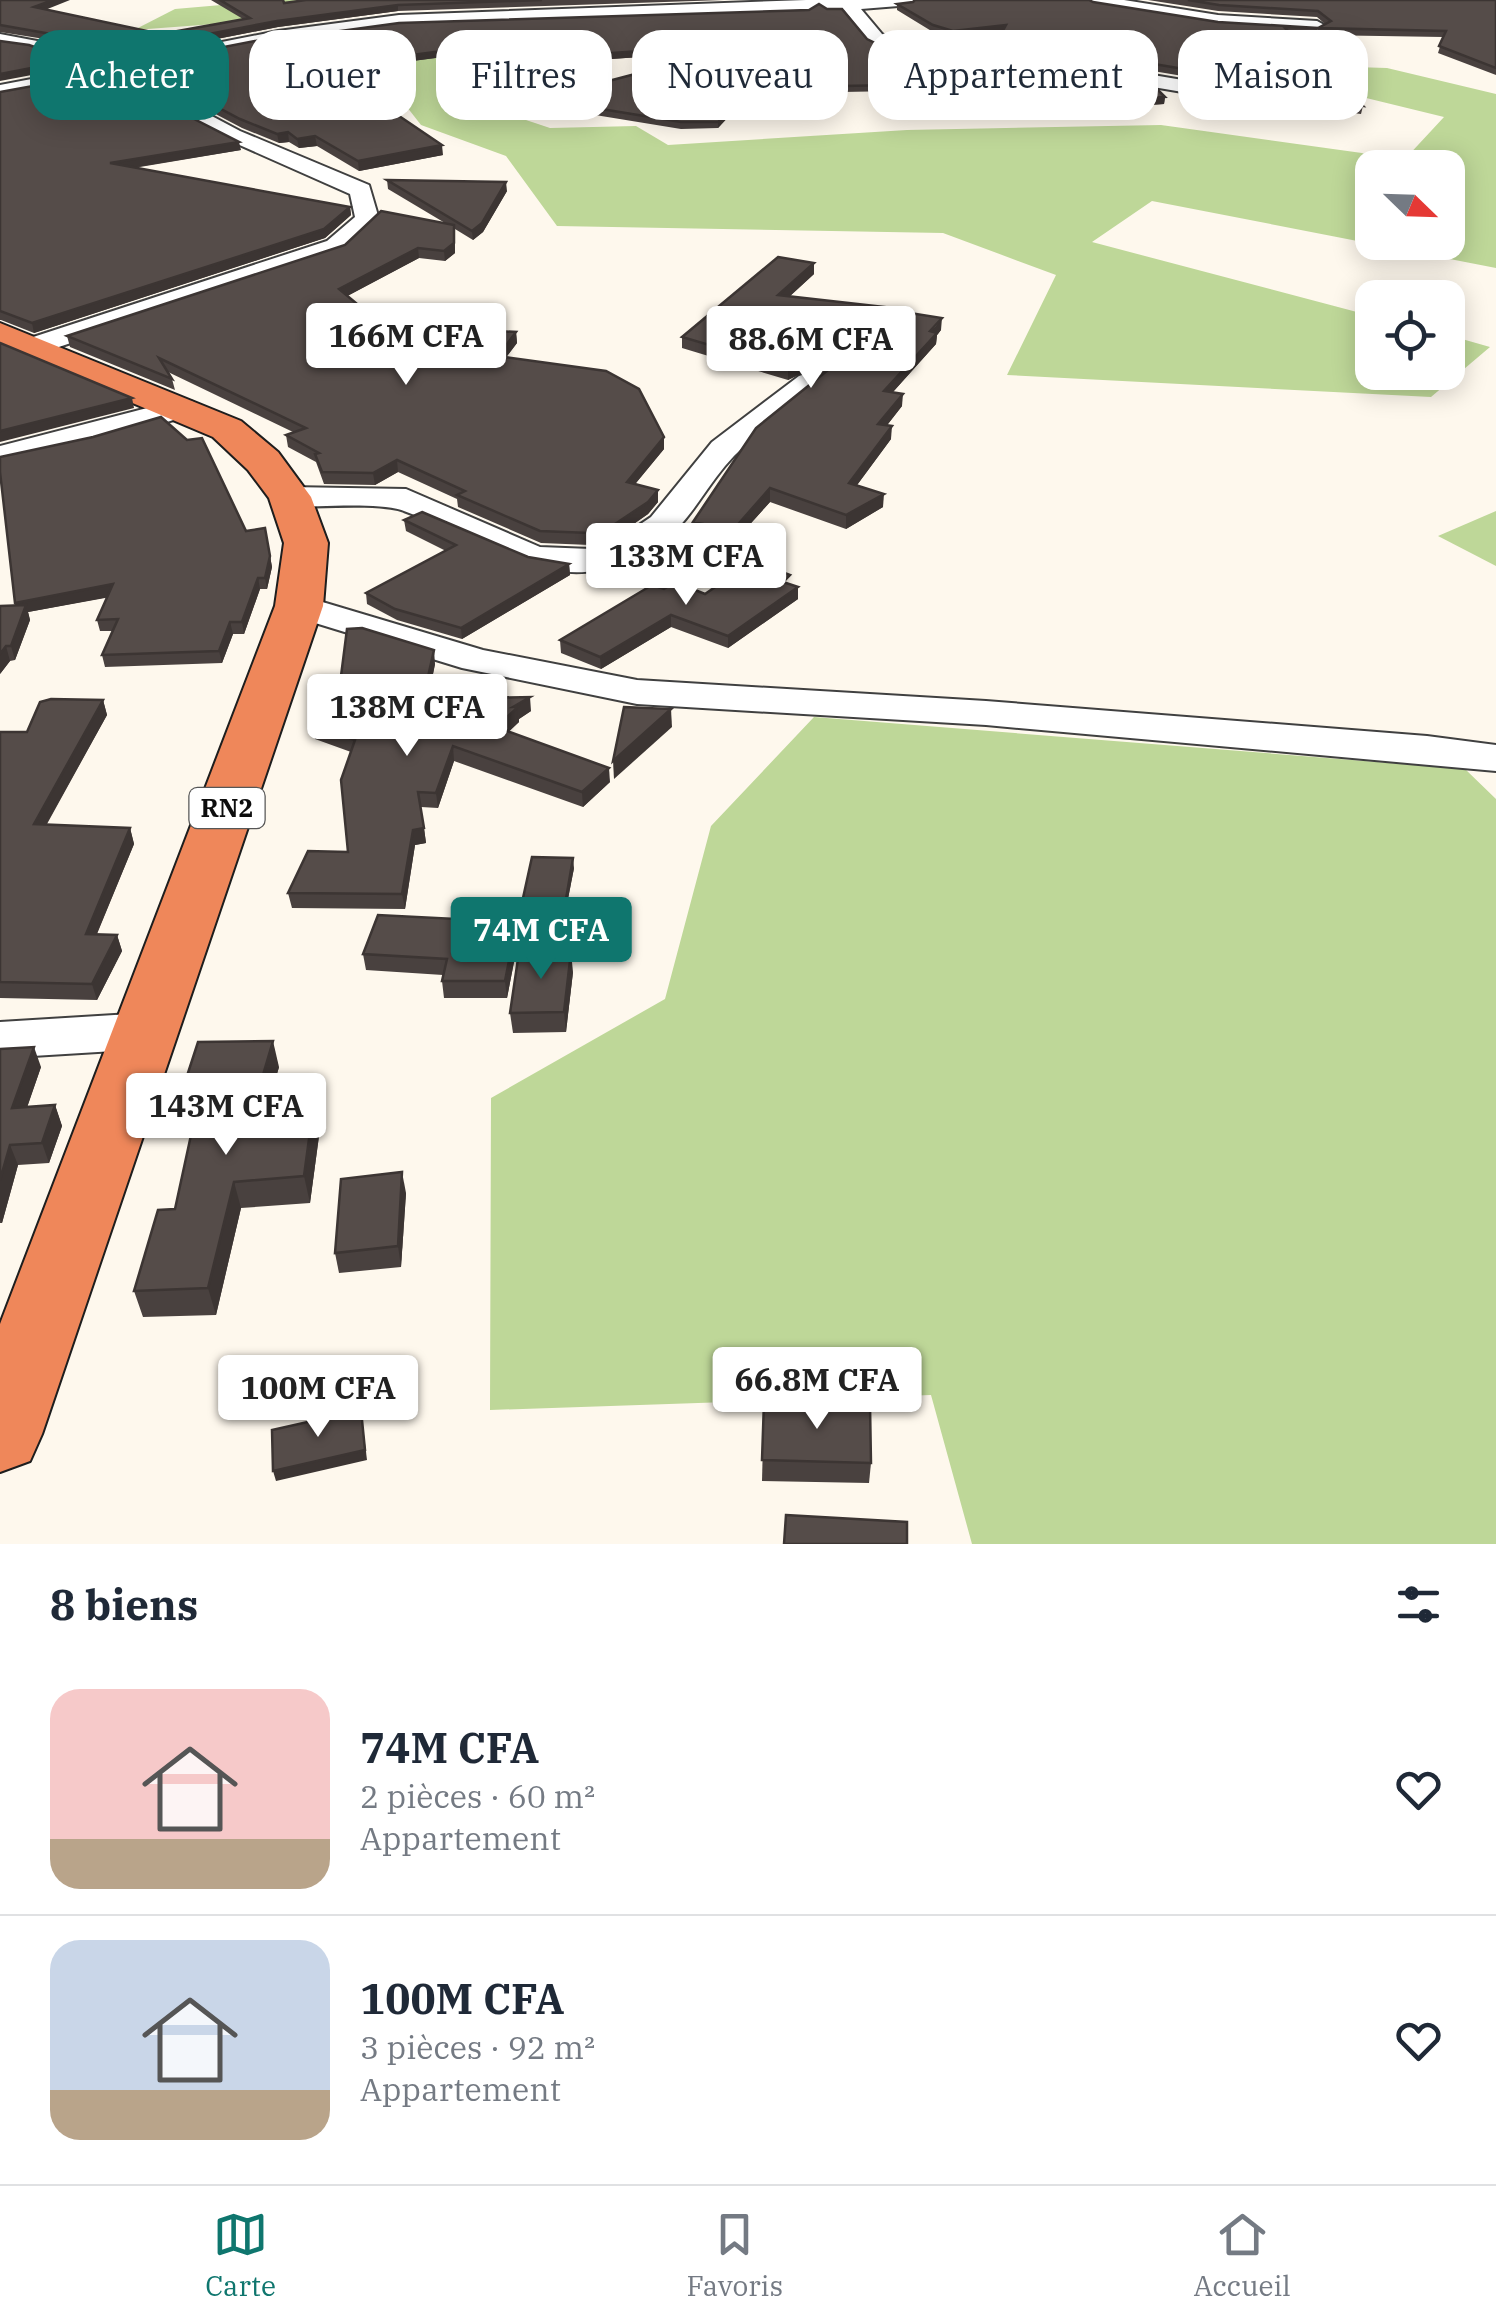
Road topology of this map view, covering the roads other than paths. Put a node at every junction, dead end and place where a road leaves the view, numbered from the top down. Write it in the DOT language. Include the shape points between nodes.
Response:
graph roads {
  1 [pos="911,0"];
  2 [pos="1093,0"];
  3 [pos="812,4"];
  4 [pos="849,5"];
  5 [pos="1316,26"];
  6 [pos="0,40"];
  7 [pos="30,43"];
  8 [pos="229,46"];
  9 [pos="30,85"];
  10 [pos="1178,86"];
  11 [pos="0,91"];
  12 [pos="205,120"];
  13 [pos="17,347"];
  14 [pos="809,382"];
  15 [pos="182,408"];
  16 [pos="0,456"];
  17 [pos="290,497"];
  18 [pos="299,606"];
  19 [pos="1496,758"];
  20 [pos="147,1030"];
  21 [pos="0,1040"];
  22 [pos="0,1434"];
  1 -- 4 [label="street"];
  2 -- 5 [label="street" via="1218,20"];
  3 -- 4 [label="street"];
  3 -- 8 [label="street" via="399,20"];
  4 -- 10 [label="street" via="876,38 922,62"];
  6 -- 7 [label="street"];
  9 -- 11 [label="street"];
  12 -- 13 [label="street" via="361,190 367,219 336,246"];
  13 -- 15 [label="highway, RN2"];
  14 -- 17 [label="street" via="714,459 676,512 618,553 596,560 530,556 406,499"];
  15 -- 16 [label="street"];
  15 -- 17 [label="highway, RN2" via="227,429"];
  17 -- 18 [label="highway, RN2" via="306,542"];
  18 -- 19 [label="street" via="476,660 637,692 986,713"];
  18 -- 20 [label="highway, RN2"];
  20 -- 21 [label="street"];
  20 -- 22 [label="highway, RN2"];
}
